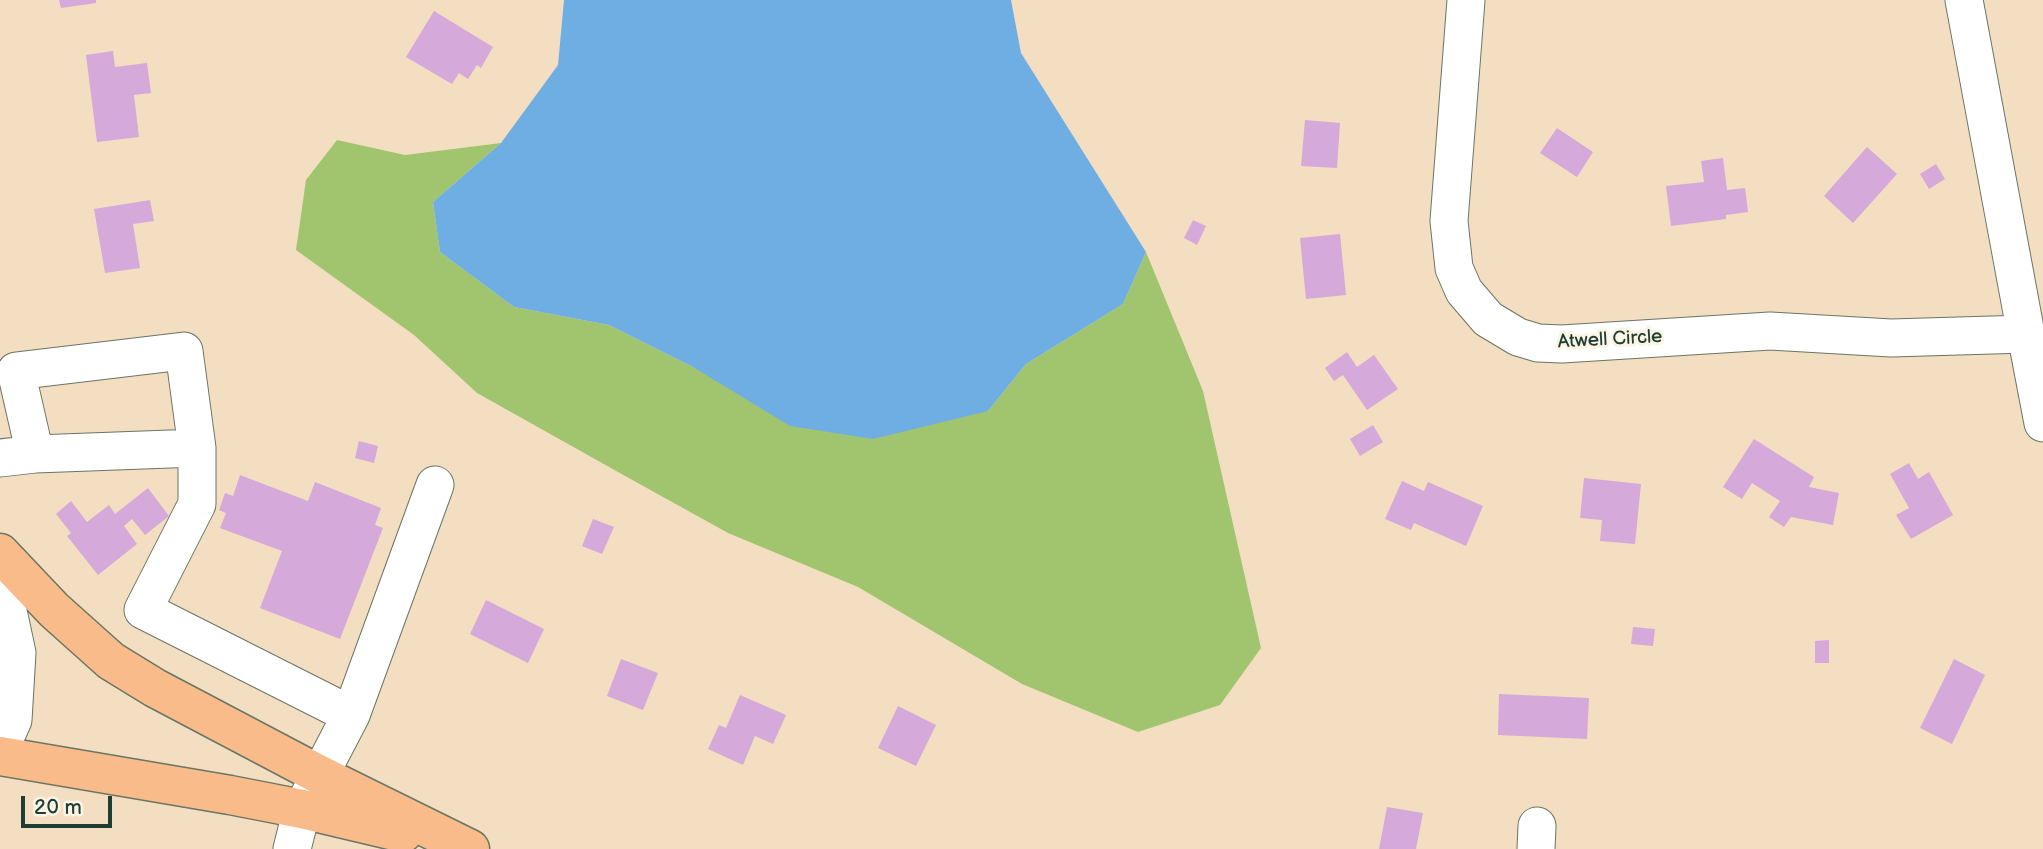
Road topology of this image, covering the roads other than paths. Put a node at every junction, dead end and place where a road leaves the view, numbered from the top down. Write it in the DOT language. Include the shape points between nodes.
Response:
graph roads {
  1 [pos="1466,0"];
  2 [pos="1965,0"];
  3 [pos="2026,334"];
  4 [pos="2043,422"];
  5 [pos="197,448"];
  6 [pos="17,456"];
  7 [pos="435,485"];
  8 [pos="0,553"];
  9 [pos="351,715"];
  10 [pos="0,749"];
  11 [pos="0,756"];
  12 [pos="320,775"];
  13 [pos="302,809"];
  14 [pos="292,849"];
  15 [pos="470,849"];
  1 -- 3 [label="street, Atwell Circle" via="1450,233 1454,268 1464,291 1503,329 1538,343 1562,344 1770,331 1891,338"];
  2 -- 3 [label="street"];
  3 -- 4 [label="street"];
  5 -- 6 [label="street"];
  5 -- 6 [label="street" via="184,351 16,371"];
  5 -- 9 [label="street" via="197,504 143,610"];
  7 -- 9 [label="street"];
  8 -- 10 [label="street" via="17,653 13,720"];
  8 -- 12 [label="main road" via="111,661"];
  9 -- 12 [label="street"];
  11 -- 13 [label="main road"];
  12 -- 13 [label="street"];
  12 -- 15 [label="main road"];
  13 -- 14 [label="street"];
  13 -- 15 [label="main road"];
}
